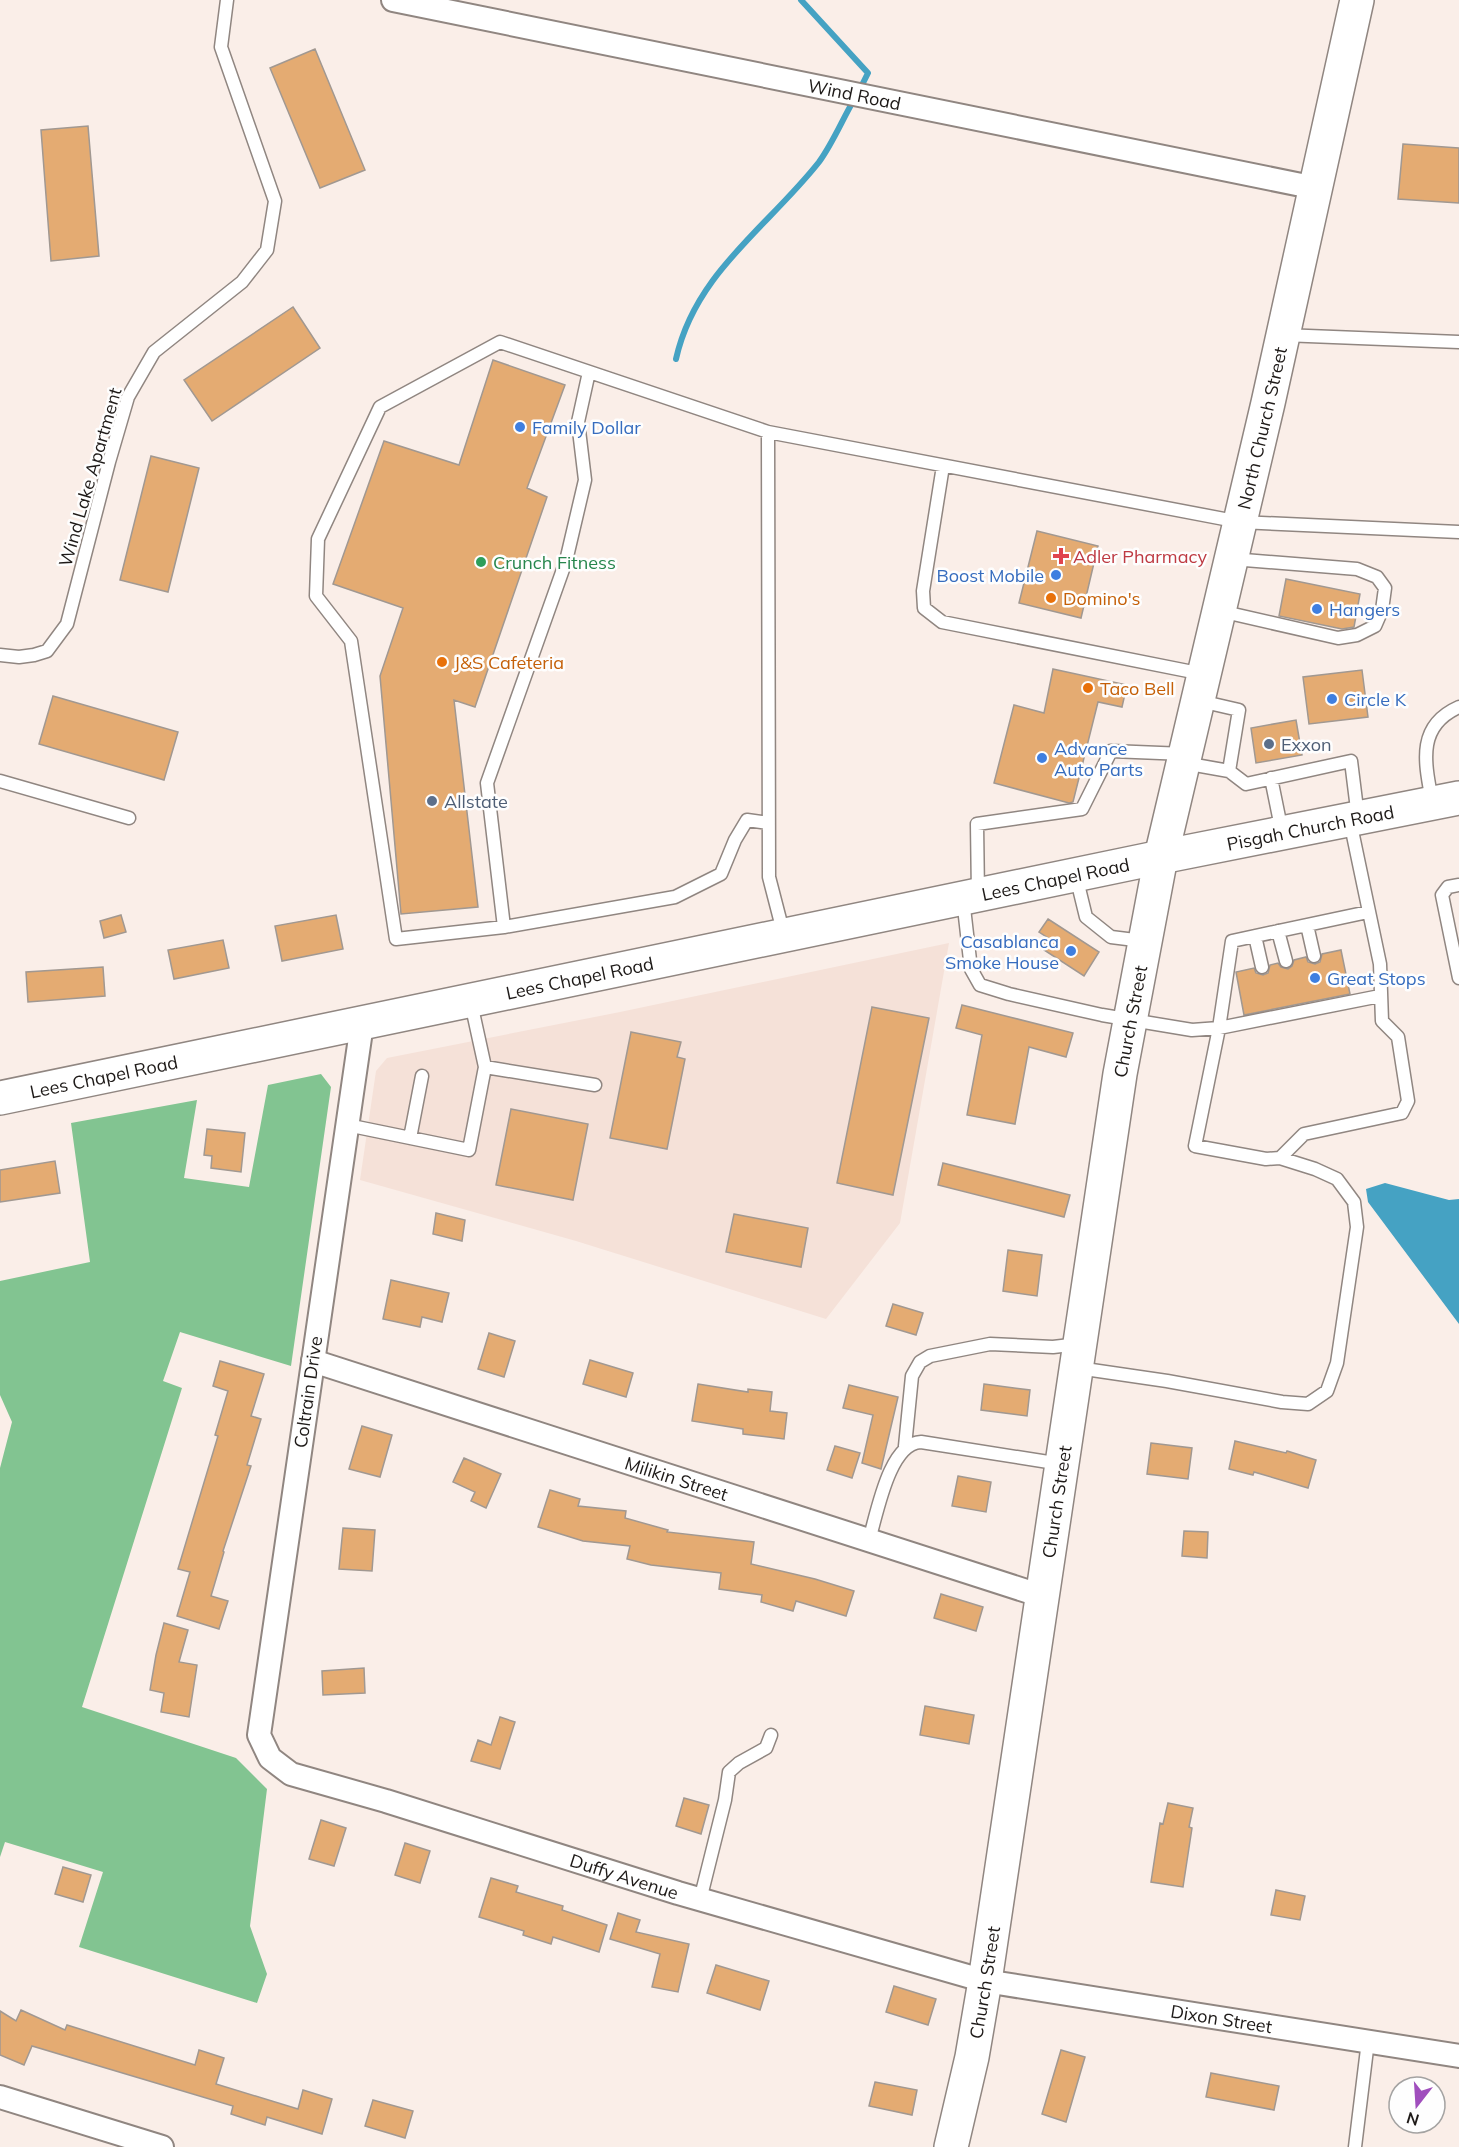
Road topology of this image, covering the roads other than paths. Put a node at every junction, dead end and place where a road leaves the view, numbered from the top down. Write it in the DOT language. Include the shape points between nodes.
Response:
graph roads {
  1 [pos="227,0"];
  2 [pos="393,0"];
  3 [pos="1357,0"];
  4 [pos="1316,188"];
  5 [pos="1283,335"];
  6 [pos="1459,342"];
  7 [pos="589,372"];
  8 [pos="768,432"];
  9 [pos="943,466"];
  10 [pos="1240,522"];
  11 [pos="1459,532"];
  12 [pos="1231,559"];
  13 [pos="1219,611"];
  14 [pos="0,655"];
  15 [pos="1201,687"];
  16 [pos="1459,707"];
  17 [pos="1185,758"];
  18 [pos="1229,771"];
  19 [pos="1271,778"];
  20 [pos="0,781"];
  21 [pos="1446,801"];
  22 [pos="129,818"];
  23 [pos="1354,819"];
  24 [pos="768,823"];
  25 [pos="1282,833"];
  26 [pos="1161,857"];
  27 [pos="1076,875"];
  28 [pos="1459,885"];
  29 [pos="970,897"];
  30 [pos="1368,912"];
  31 [pos="1307,925"];
  32 [pos="504,927"];
  33 [pos="1278,931"];
  34 [pos="784,936"];
  35 [pos="1255,936"];
  36 [pos="1145,941"];
  37 [pos="1314,956"];
  38 [pos="1286,962"];
  39 [pos="1262,967"];
  40 [pos="1459,978"];
  41 [pos="1380,996"];
  42 [pos="471,1002"];
  43 [pos="1130,1019"];
  44 [pos="362,1024"];
  45 [pos="1220,1028"];
  46 [pos="486,1067"];
  47 [pos="422,1076"];
  48 [pos="594,1085"];
  49 [pos="0,1098"];
  50 [pos="347,1125"];
  51 [pos="410,1138"];
  52 [pos="1280,1158"];
  53 [pos="1078,1356"];
  54 [pos="313,1361"];
  55 [pos="905,1446"];
  56 [pos="1062,1464"];
  57 [pos="869,1540"];
  58 [pos="1042,1596"];
  59 [pos="771,1736"];
  60 [pos="270,1758"];
  61 [pos="700,1900"];
  62 [pos="985,1981"];
  63 [pos="1368,2041"];
  64 [pos="1459,2056"];
  65 [pos="0,2097"];
  66 [pos="162,2147"];
  67 [pos="951,2147"];
  68 [pos="1355,2147"];
  1 -- 14 [label="lane, Wind Lake Apartment" via="220,47 275,201 267,250 242,282 154,352 128,397 67,624 47,651 19,657"];
  2 -- 4 [label="street, Wind Road"];
  3 -- 4 [label="main road, North Church Street"];
  4 -- 5 [label="main road, North Church Street"];
  5 -- 6 [label="lane"];
  5 -- 10 [label="main road, North Church Street"];
  7 -- 8 [label="lane"];
  7 -- 32 [label="lane" via="578,422 585,480 566,561 487,783"];
  7 -- 32 [label="lane" via="500,342 380,408 318,539 316,596 351,641 396,939"];
  8 -- 9 [label="lane"];
  8 -- 24 [label="lane"];
  9 -- 10 [label="lane"];
  9 -- 15 [label="lane" via="923,591 924,608 942,622"];
  10 -- 11 [label="lane"];
  10 -- 12 [label="main road, North Church Street"];
  12 -- 13 [label="main road, North Church Street"];
  12 -- 13 [label="lane" via="1357,569 1377,576 1385,588 1382,610 1375,626 1357,635 1338,638"];
  13 -- 15 [label="main road, North Church Street"];
  15 -- 17 [label="main road, North Church Street"];
  15 -- 18 [label="lane" via="1239,710"];
  16 -- 21 [label="lane" via="1436,723 1426,748 1425,762"];
  17 -- 18 [label="lane"];
  17 -- 26 [label="main road, North Church Street"];
  17 -- 29 [label="lane" via="1111,751 1082,809 977,824"];
  18 -- 19 [label="lane" via="1246,784"];
  19 -- 23 [label="lane" via="1351,760"];
  19 -- 25 [label="lane"];
  20 -- 22 [label="lane"];
  21 -- 23 [label="main road, Pisgah Church Road"];
  23 -- 25 [label="main road, Pisgah Church Road"];
  23 -- 30 [label="lane"];
  24 -- 32 [label="lane" via="747,820 721,874 675,897"];
  24 -- 34 [label="lane" via="769,877"];
  25 -- 26 [label="main road, Pisgah Church Road"];
  26 -- 27 [label="main road, Lees Chapel Road"];
  26 -- 36 [label="main road, Church Street"];
  27 -- 29 [label="main road, Lees Chapel Road"];
  27 -- 36 [label="lane" via="1086,917 1111,937"];
  28 -- 40 [label="lane" via="1448,887 1442,895"];
  29 -- 34 [label="main road, Lees Chapel Road"];
  29 -- 43 [label="lane" via="971,969 980,985"];
  30 -- 31 [label="lane"];
  30 -- 41 [label="lane" via="1380,964"];
  31 -- 33 [label="lane"];
  31 -- 37 [label="lane"];
  33 -- 35 [label="lane"];
  33 -- 38 [label="lane"];
  34 -- 42 [label="main road, Lees Chapel Road"];
  35 -- 39 [label="lane"];
  35 -- 45 [label="lane" via="1232,941"];
  36 -- 43 [label="main road, Church Street"];
  41 -- 45 [label="lane" via="1324,1003"];
  41 -- 52 [label="lane" via="1382,1022 1398,1037 1408,1101 1402,1113 1304,1134"];
  42 -- 44 [label="main road, Lees Chapel Road"];
  42 -- 46 [label="lane"];
  43 -- 45 [label="lane" via="1192,1030"];
  43 -- 53 [label="main road, Church Street"];
  44 -- 49 [label="main road, Lees Chapel Road"];
  44 -- 50 [label="street, Coltrain Drive"];
  45 -- 52 [label="lane" via="1195,1146"];
  46 -- 48 [label="lane"];
  46 -- 51 [label="lane" via="469,1150"];
  47 -- 51 [label="lane"];
  50 -- 51 [label="lane"];
  50 -- 54 [label="street, Coltrain Drive"];
  52 -- 53 [label="lane" via="1337,1179 1354,1202 1357,1227 1337,1363 1328,1391 1308,1404 1282,1402 1167,1381"];
  53 -- 55 [label="lane" via="1053,1347 990,1344 930,1356 920,1362 912,1376"];
  53 -- 56 [label="main road, Church Street"];
  54 -- 57 [label="street, Milikin Street"];
  54 -- 60 [label="street, Coltrain Drive" via="259,1736"];
  55 -- 56 [label="lane" via="921,1442"];
  55 -- 57 [label="lane" via="885,1484"];
  56 -- 58 [label="main road, Church Street"];
  57 -- 58 [label="street, Milikin Street"];
  58 -- 62 [label="main road, Church Street"];
  59 -- 61 [label="lane" via="766,1748 729,1772"];
  60 -- 61 [label="street, Duffy Avenue" via="291,1774"];
  61 -- 62 [label="street, Duffy Avenue"];
  62 -- 63 [label="street, Dixon Street"];
  62 -- 67 [label="main road, Church Street"];
  63 -- 64 [label="street, Dixon Street"];
  63 -- 68 [label="lane"];
  65 -- 66 [label="street"];
}
